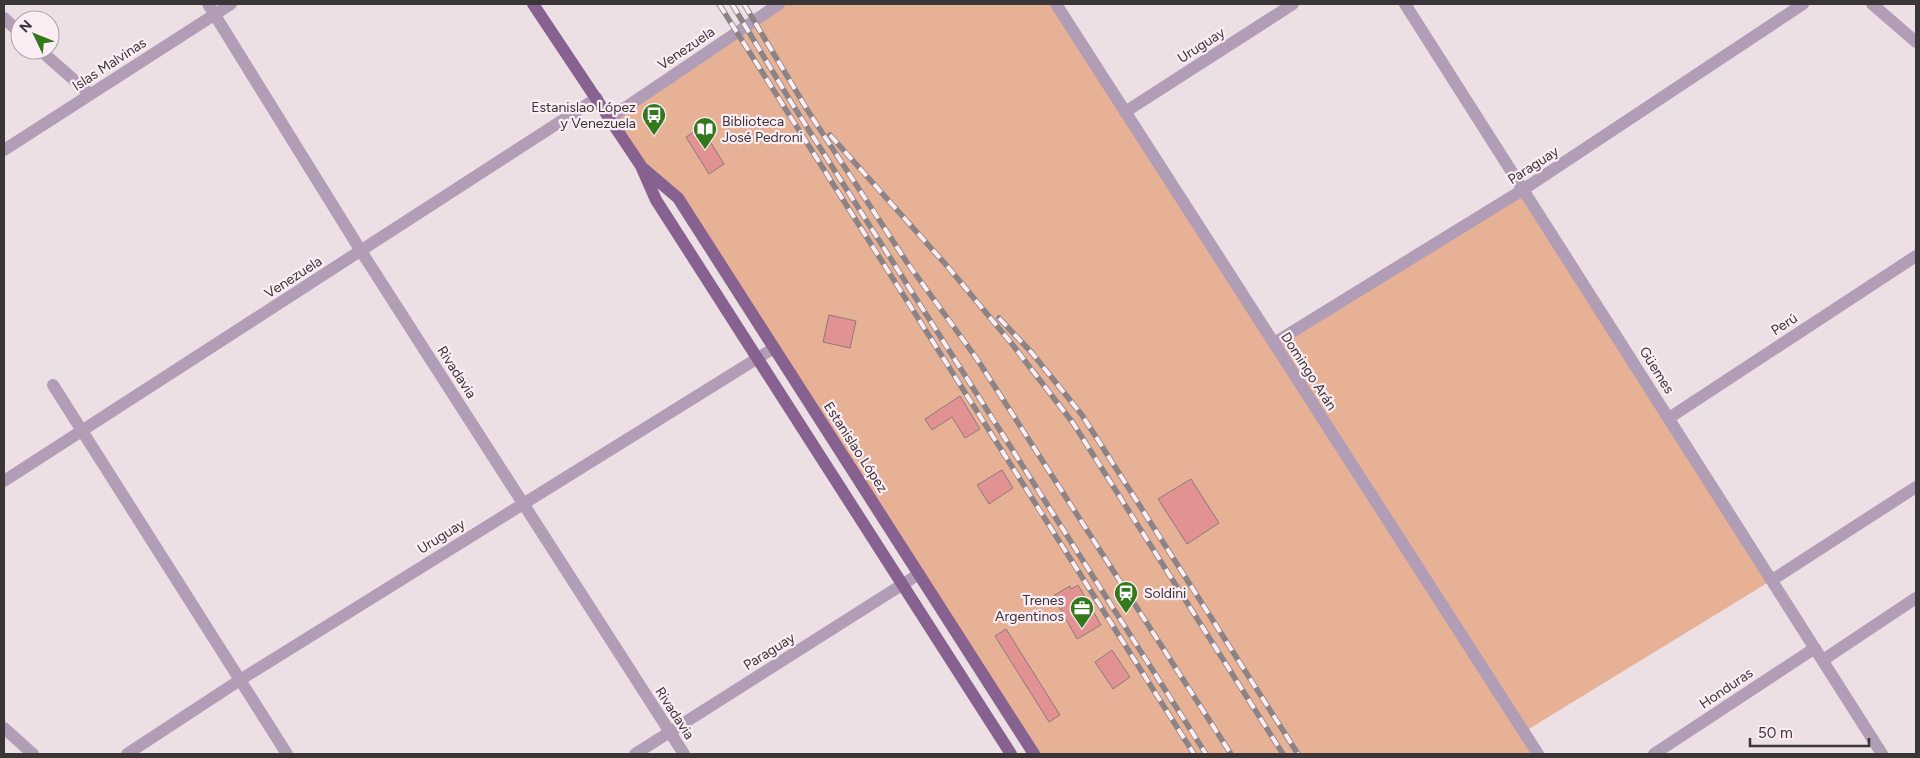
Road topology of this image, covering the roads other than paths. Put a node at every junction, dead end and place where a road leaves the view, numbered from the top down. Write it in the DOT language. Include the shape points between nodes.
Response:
graph roads {
  1 [pos="231,4"];
  2 [pos="533,4"];
  3 [pos="779,4"];
  4 [pos="1056,4"];
  5 [pos="1293,4"];
  6 [pos="1405,4"];
  7 [pos="1803,4"];
  8 [pos="1872,4"];
  9 [pos="211,9"];
  10 [pos="1916,42"];
  11 [pos="51,60"];
  12 [pos="90,94"];
  13 [pos="597,98"];
  14 [pos="1126,112"];
  15 [pos="610,118"];
  16 [pos="4,150"];
  17 [pos="640,166"];
  18 [pos="1524,189"];
  19 [pos="361,251"];
  20 [pos="1916,256"];
  21 [pos="1274,343"];
  22 [pos="774,348"];
  23 [pos="757,358"];
  24 [pos="53,385"];
  25 [pos="1669,418"];
  26 [pos="82,431"];
  27 [pos="4,481"];
  28 [pos="1916,487"];
  29 [pos="523,503"];
  30 [pos="919,574"];
  31 [pos="1772,580"];
  32 [pos="902,584"];
  33 [pos="1916,598"];
  34 [pos="1815,648"];
  35 [pos="1823,660"];
  36 [pos="240,680"];
  37 [pos="4,728"];
  38 [pos="670,732"];
  39 [pos="33,754"];
  40 [pos="127,754"];
  41 [pos="287,754"];
  42 [pos="635,754"];
  43 [pos="684,754"];
  44 [pos="1011,754"];
  45 [pos="1034,754"];
  46 [pos="1538,754"];
  47 [pos="1654,754"];
  48 [pos="1882,754"];
  1 -- 9 [label="street, Islas Malvinas"];
  2 -- 13 [label="main road, Estanislao López"];
  3 -- 15 [label="street, Venezuela"];
  4 -- 14 [label="street, Domingo Arán"];
  5 -- 14 [label="street, Uruguay"];
  6 -- 18 [label="street, Güemes"];
  7 -- 18 [label="street, Paraguay"];
  8 -- 10 [label="street"];
  9 -- 12 [label="street, Islas Malvinas"];
  9 -- 19 [label="street, Rivadavia"];
  11 -- 12 [label="street"];
  12 -- 16 [label="street, Islas Malvinas"];
  13 -- 15 [label="main road, Estanislao López"];
  13 -- 19 [label="street, Venezuela"];
  14 -- 21 [label="street, Domingo Arán"];
  15 -- 17 [label="main road, Estanislao López"];
  17 -- 22 [label="main road, Estanislao López" via="678,198"];
  17 -- 23 [label="main road, Estanislao López" via="656,200"];
  18 -- 21 [label="street, Paraguay"];
  18 -- 25 [label="street, Güemes"];
  19 -- 26 [label="street, Venezuela"];
  19 -- 29 [label="street, Rivadavia"];
  20 -- 25 [label="street, Perú"];
  21 -- 46 [label="street, Domingo Arán"];
  22 -- 23 [label="street, Uruguay"];
  22 -- 30 [label="main road, Estanislao López"];
  23 -- 29 [label="street, Uruguay"];
  23 -- 32 [label="main road, Estanislao López"];
  24 -- 26 [label="street"];
  25 -- 31 [label="street, Güemes"];
  26 -- 27 [label="street, Venezuela"];
  26 -- 36 [label="street"];
  28 -- 31 [label="street"];
  29 -- 36 [label="street, Uruguay"];
  29 -- 38 [label="street, Rivadavia"];
  30 -- 32 [label="street, Paraguay"];
  30 -- 45 [label="main road, Estanislao López"];
  31 -- 34 [label="street, Güemes"];
  32 -- 38 [label="street, Paraguay"];
  32 -- 44 [label="main road, Estanislao López"];
  33 -- 35 [label="street"];
  34 -- 35 [label="street, Güemes"];
  34 -- 47 [label="street, Honduras"];
  35 -- 48 [label="street, Güemes"];
  36 -- 40 [label="street, Uruguay"];
  36 -- 41 [label="street"];
  37 -- 39 [label="street"];
  38 -- 42 [label="street, Paraguay"];
  38 -- 43 [label="street, Rivadavia"];
}
